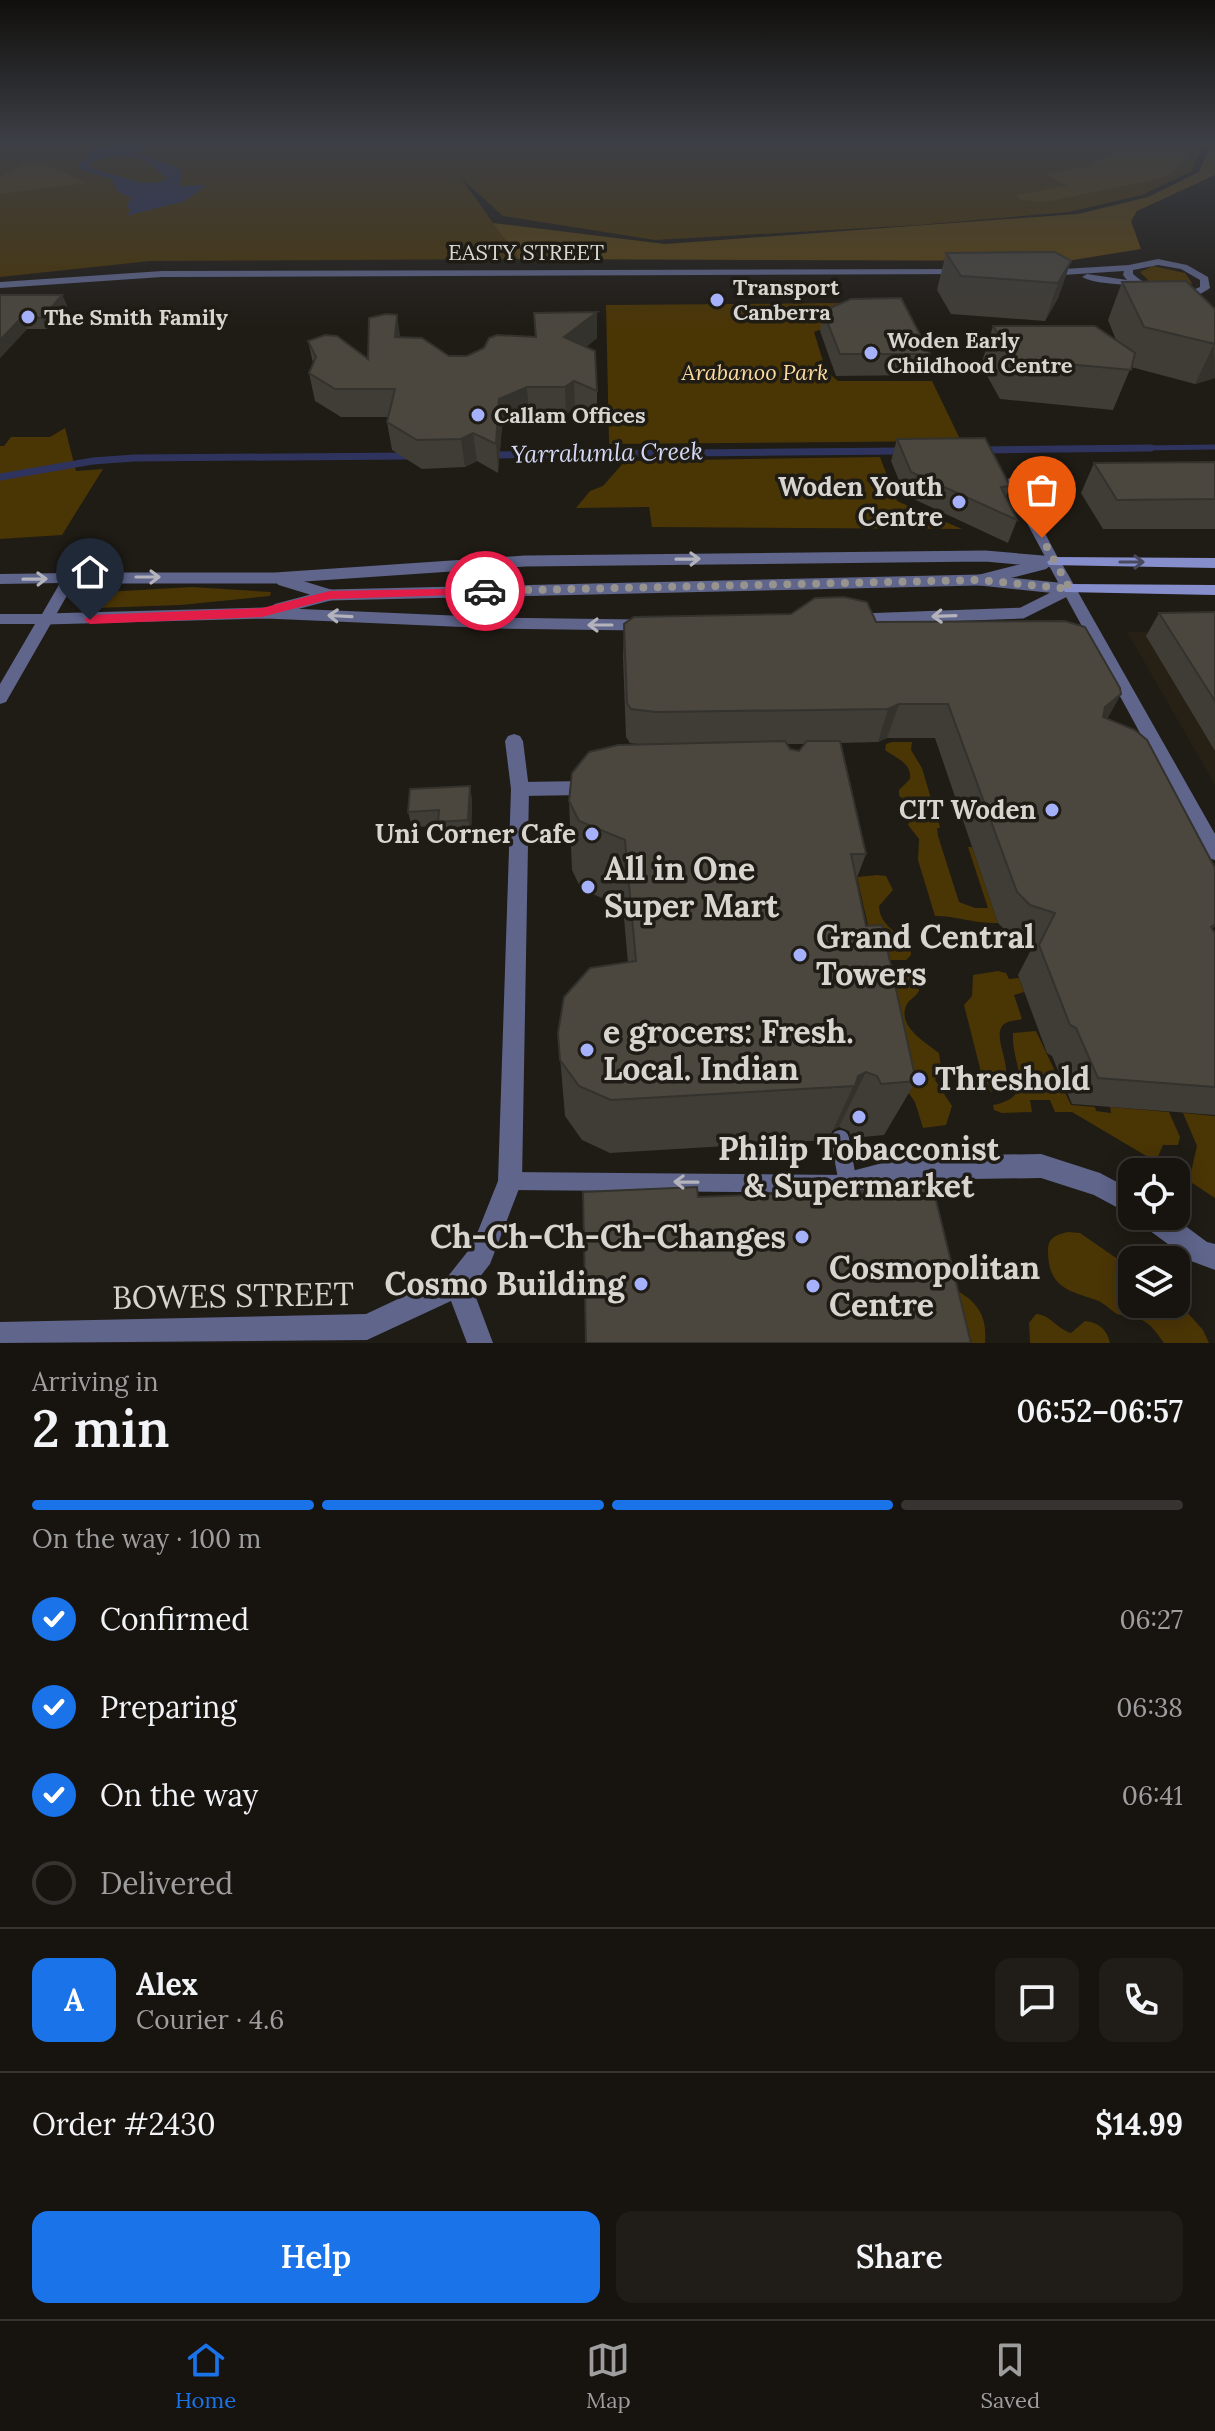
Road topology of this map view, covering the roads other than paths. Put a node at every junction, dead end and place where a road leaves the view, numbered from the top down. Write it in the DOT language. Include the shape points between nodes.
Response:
graph roads {
  1 [pos="1184,267"];
  2 [pos="1129,268"];
  3 [pos="1215,268"];
  4 [pos="975,272"];
  5 [pos="1040,273"];
  6 [pos="1053,273"];
  7 [pos="1138,284"];
  8 [pos="0,285"];
  9 [pos="1207,285"];
  10 [pos="1159,291"];
  11 [pos="1181,305"];
  12 [pos="1207,305"];
  13 [pos="1052,482"];
  14 [pos="1054,562"];
  15 [pos="1215,563"];
  16 [pos="70,578"];
  17 [pos="275,578"];
  18 [pos="0,579"];
  19 [pos="980,580"];
  20 [pos="1070,589"];
  21 [pos="1215,590"];
  22 [pos="330,595"];
  23 [pos="262,613"];
  24 [pos="0,619"];
  25 [pos="46,619"];
  26 [pos="849,620"];
  27 [pos="646,625"];
  28 [pos="0,698"];
  29 [pos="514,741"];
  30 [pos="607,787"];
  31 [pos="520,789"];
  32 [pos="1215,852"];
  33 [pos="840,1139"];
  34 [pos="510,1181"];
  35 [pos="848,1184"];
  36 [pos="1118,1196"];
  37 [pos="1170,1230"];
  38 [pos="1215,1257"];
  39 [pos="458,1284"];
  40 [pos="0,1335"];
  41 [pos="480,1343"];
  1 -- 2 [label="street" via="1145,262"];
  1 -- 3 [label="street"];
  1 -- 9 [label="street"];
  2 -- 6 [label="street"];
  2 -- 7 [label="street" via="1128,275"];
  4 -- 8 [label="street, EASTY STREET" via="162,274"];
  5 -- 6 [label="street"];
  6 -- 7 [label="street"];
  7 -- 10 [label="street"];
  9 -- 10 [label="street" via="1182,294"];
  9 -- 12 [label="street"];
  10 -- 11 [label="street"];
  13 -- 14 [label="lane" via="1012,483"];
  14 -- 15 [label="street, one-way"];
  17 -- 14 [label="lane, one-way" via="525,561 985,556"];
  14 -- 19 [label="lane"];
  14 -- 20 [label="street"];
  16 -- 17 [label="lane, one-way"];
  18 -- 16 [label="street, one-way"];
  16 -- 25 [label="street"];
  17 -- 22 [label="lane"];
  19 -- 20 [label="lane"];
  19 -- 22 [label="lane"];
  20 -- 21 [label="street"];
  20 -- 26 [label="lane, one-way" via="1022,613"];
  20 -- 32 [label="street" via="1150,745"];
  22 -- 23 [label="lane"];
  23 -- 25 [label="lane"];
  27 -- 23 [label="lane, one-way"];
  24 -- 25 [label="street"];
  25 -- 28 [label="street"];
  29 -- 31 [label="street"];
  30 -- 31 [label="lane"];
  31 -- 34 [label="street"];
  33 -- 35 [label="lane"];
  35 -- 34 [label="lane, one-way"];
  34 -- 39 [label="street" via="481,1255"];
  35 -- 36 [label="street" via="909,1168 1041,1166"];
  37 -- 38 [label="street"];
  39 -- 40 [label="street, BOWES STREET" via="367,1327"];
  39 -- 41 [label="street"];
}
